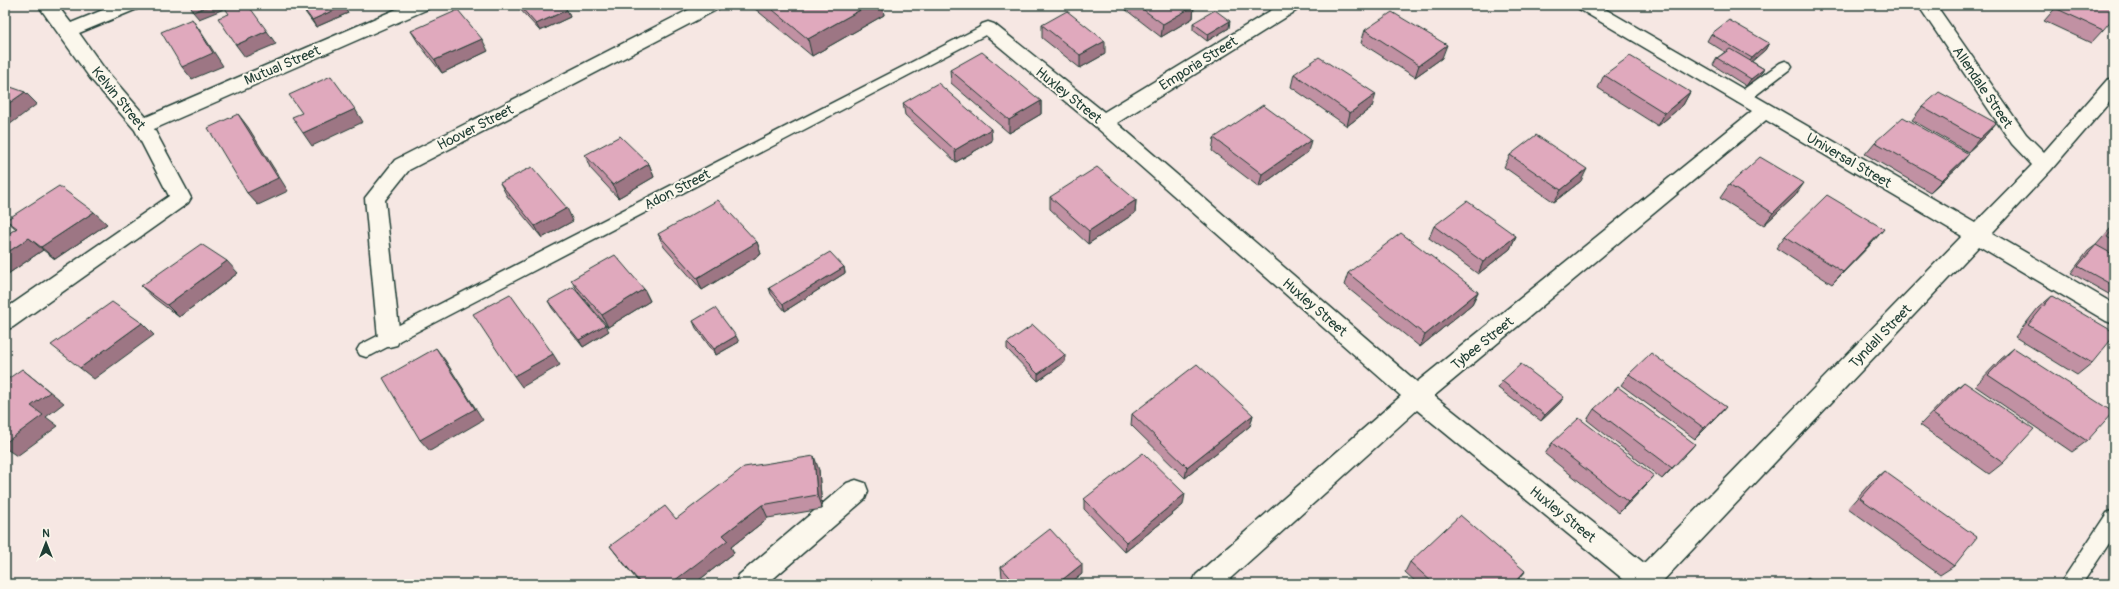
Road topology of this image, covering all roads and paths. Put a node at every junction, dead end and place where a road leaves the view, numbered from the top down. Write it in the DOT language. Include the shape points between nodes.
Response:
graph roads {
  1 [pos="47,5"];
  2 [pos="131,5"];
  3 [pos="422,5"];
  4 [pos="712,5"];
  5 [pos="1292,5"];
  6 [pos="1585,5"];
  7 [pos="1928,5"];
  8 [pos="988,28"];
  9 [pos="68,31"];
  10 [pos="1785,66"];
  11 [pos="2114,85"];
  12 [pos="1742,98"];
  13 [pos="1764,111"];
  14 [pos="1103,122"];
  15 [pos="143,126"];
  16 [pos="2044,165"];
  17 [pos="1977,235"];
  18 [pos="2114,315"];
  19 [pos="5,321"];
  20 [pos="389,338"];
  21 [pos="366,350"];
  22 [pos="1417,396"];
  23 [pos="856,491"];
  24 [pos="2114,520"];
  25 [pos="1644,582"];
  26 [pos="748,584"];
  27 [pos="1206,584"];
  28 [pos="2070,584"];
  1 -- 9 [label="street, Kelvin Street"];
  2 -- 9 [label="street"];
  3 -- 15 [label="street, Mutual Street"];
  4 -- 20 [label="street, Hoover Street" via="402,165 375,198"];
  5 -- 14 [label="street, Emporia Street"];
  6 -- 12 [label="street, Universal Street"];
  7 -- 16 [label="street, Allendale Street" via="2019,139"];
  8 -- 14 [label="street, Huxley Street"];
  8 -- 20 [label="lane, Adon Street"];
  9 -- 15 [label="street, Kelvin Street" via="97,73"];
  10 -- 12 [label="lane"];
  11 -- 16 [label="street, Tyndall Street"];
  12 -- 13 [label="street, Universal Street"];
  13 -- 17 [label="street, Universal Street"];
  13 -- 22 [label="street, Tybee Street"];
  14 -- 22 [label="street, Huxley Street"];
  15 -- 19 [label="street, Kelvin Street" via="181,198"];
  16 -- 17 [label="street, Tyndall Street"];
  17 -- 18 [label="street, Universal Street"];
  17 -- 25 [label="street, Tyndall Street"];
  20 -- 21 [label="lane, Adon Street"];
  22 -- 25 [label="street, Huxley Street"];
  22 -- 27 [label="street, Tybee Street"];
  23 -- 26 [label="street"];
  24 -- 28 [label="lane"];
}
